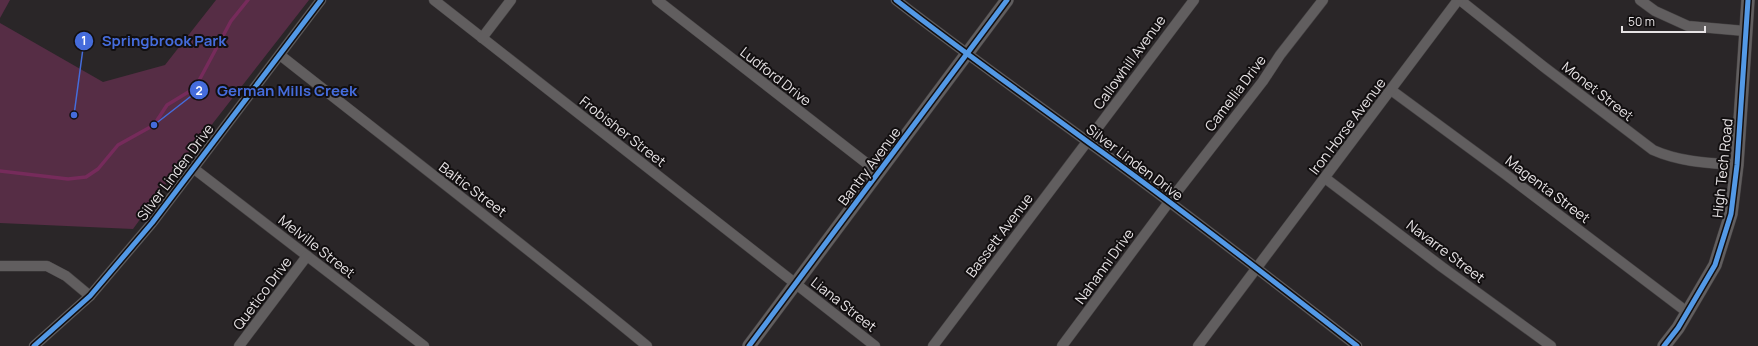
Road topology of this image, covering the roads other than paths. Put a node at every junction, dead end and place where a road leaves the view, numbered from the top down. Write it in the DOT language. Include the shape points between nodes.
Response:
graph roads {
  1 [pos="321,0"];
  2 [pos="434,0"];
  3 [pos="511,0"];
  4 [pos="657,0"];
  5 [pos="896,0"];
  6 [pos="1007,0"];
  7 [pos="1194,0"];
  8 [pos="1323,0"];
  9 [pos="1459,0"];
  10 [pos="1640,0"];
  11 [pos="1748,0"];
  12 [pos="1745,31"];
  13 [pos="482,38"];
  14 [pos="280,55"];
  15 [pos="967,55"];
  16 [pos="1391,90"];
  17 [pos="1088,141"];
  18 [pos="1736,165"];
  19 [pos="193,168"];
  20 [pos="879,173"];
  21 [pos="1325,178"];
  22 [pos="1169,202"];
  23 [pos="307,256"];
  24 [pos="1,268"];
  25 [pos="1257,268"];
  26 [pos="795,283"];
  27 [pos="90,296"];
  28 [pos="1687,312"];
  29 [pos="419,344"];
  30 [pos="34,346"];
  31 [pos="239,346"];
  32 [pos="647,346"];
  33 [pos="749,346"];
  34 [pos="875,346"];
  35 [pos="933,346"];
  36 [pos="1062,346"];
  37 [pos="1198,346"];
  38 [pos="1357,346"];
  39 [pos="1551,346"];
  40 [pos="1664,346"];
  1 -- 14 [label="street, Silver Linden Drive"];
  2 -- 13 [label="street, Frobisher Street"];
  3 -- 13 [label="street"];
  4 -- 20 [label="street, Ludford Drive"];
  5 -- 15 [label="street, Silver Linden Drive"];
  6 -- 15 [label="street, Bantry Avenue"];
  7 -- 17 [label="street, Callowhill Avenue"];
  8 -- 22 [label="street, Camellia Drive"];
  9 -- 16 [label="street, Iron Horse Avenue"];
  9 -- 18 [label="street, Monet Street" via="1653,150 1668,157 1684,160"];
  10 -- 12 [label="street" via="1655,11 1688,26"];
  11 -- 12 [label="street, High Tech Road"];
  12 -- 18 [label="street, High Tech Road"];
  13 -- 26 [label="street, Frobisher Street"];
  14 -- 19 [label="street, Silver Linden Drive"];
  14 -- 32 [label="street, Baltic Street" via="550,266"];
  15 -- 17 [label="street, Silver Linden Drive"];
  15 -- 20 [label="street, Bantry Avenue"];
  16 -- 21 [label="street, Iron Horse Avenue"];
  16 -- 28 [label="street, Magenta Street"];
  17 -- 22 [label="street, Silver Linden Drive"];
  17 -- 35 [label="street, Bassett Avenue"];
  18 -- 28 [label="street, High Tech Road" via="1731,214 1715,265"];
  19 -- 23 [label="street, Melville Street"];
  19 -- 27 [label="street, Silver Linden Drive" via="152,223"];
  20 -- 26 [label="street, Bantry Avenue"];
  21 -- 25 [label="street, Iron Horse Avenue"];
  21 -- 39 [label="street, Navarre Street"];
  22 -- 25 [label="street, Silver Linden Drive"];
  22 -- 36 [label="street, Nahanni Drive"];
  23 -- 29 [label="street, Melville Street"];
  23 -- 31 [label="street, Quetico Drive"];
  24 -- 27 [label="street" via="47,266 77,283"];
  25 -- 37 [label="street, Iron Horse Avenue"];
  25 -- 38 [label="street, Silver Linden Drive"];
  26 -- 33 [label="street, Bantry Avenue"];
  26 -- 34 [label="street, Liana Street"];
  27 -- 30 [label="street, Silver Linden Drive"];
  28 -- 40 [label="street, High Tech Road"];
}
